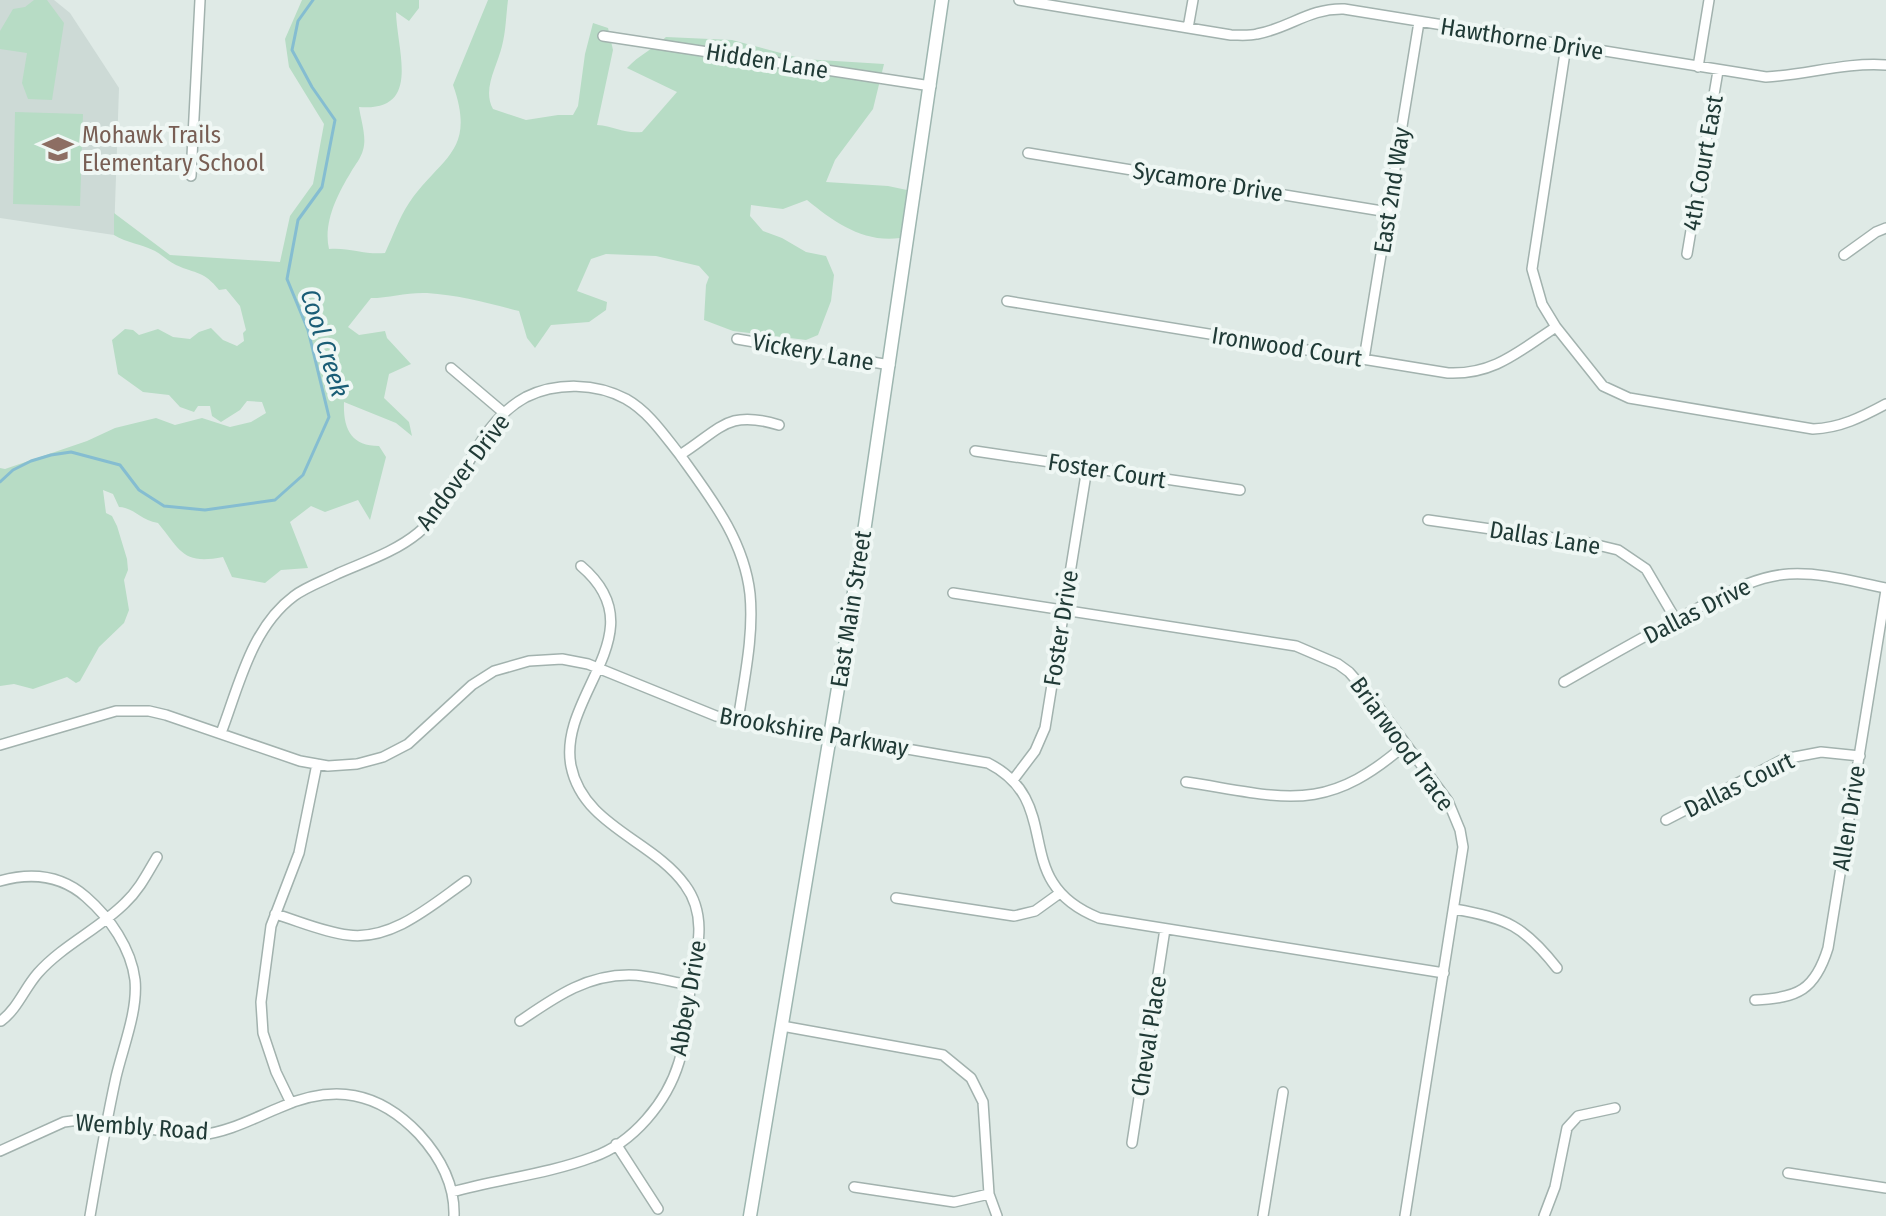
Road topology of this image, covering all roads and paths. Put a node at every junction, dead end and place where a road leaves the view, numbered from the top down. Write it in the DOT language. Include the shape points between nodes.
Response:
graph roads {
  1 [pos="200,0"];
  2 [pos="942,0"];
  3 [pos="1019,0"];
  4 [pos="1193,0"];
  5 [pos="1709,0"];
  6 [pos="1042,2"];
  7 [pos="1419,22"];
  8 [pos="1188,28"];
  9 [pos="603,36"];
  10 [pos="1566,46"];
  11 [pos="1886,65"];
  12 [pos="1698,67"];
  13 [pos="1718,71"];
  14 [pos="931,86"];
  15 [pos="1028,153"];
  16 [pos="191,176"];
  17 [pos="1388,212"];
  18 [pos="1886,228"];
  19 [pos="1687,254"];
  20 [pos="1844,255"];
  21 [pos="1007,301"];
  22 [pos="1556,327"];
  23 [pos="737,339"];
  24 [pos="1364,359"];
  25 [pos="890,365"];
  26 [pos="451,368"];
  27 [pos="1886,404"];
  28 [pos="504,413"];
  29 [pos="779,425"];
  30 [pos="975,451"];
  31 [pos="680,455"];
  32 [pos="1087,468"];
  33 [pos="1240,490"];
  34 [pos="1428,520"];
  35 [pos="581,566"];
  36 [pos="1886,589"];
  37 [pos="953,593"];
  38 [pos="1064,610"];
  39 [pos="1676,620"];
  40 [pos="599,668"];
  41 [pos="1564,682"];
  42 [pos="738,721"];
  43 [pos="221,733"];
  44 [pos="830,737"];
  45 [pos="1406,744"];
  46 [pos="0,745"];
  47 [pos="1860,756"];
  48 [pos="317,764"];
  49 [pos="1013,780"];
  50 [pos="1186,782"];
  51 [pos="1666,820"];
  52 [pos="157,857"];
  53 [pos="0,881"];
  54 [pos="466,881"];
  55 [pos="1060,893"];
  56 [pos="896,898"];
  57 [pos="1454,909"];
  58 [pos="275,914"];
  59 [pos="107,919"];
  60 [pos="1165,929"];
  61 [pos="1557,968"];
  62 [pos="1444,973"];
  63 [pos="691,985"];
  64 [pos="1755,1000"];
  65 [pos="1,1021"];
  66 [pos="520,1021"];
  67 [pos="782,1026"];
  68 [pos="1283,1092"];
  69 [pos="291,1103"];
  70 [pos="1615,1108"];
  71 [pos="106,1123"];
  72 [pos="1132,1143"];
  73 [pos="616,1144"];
  74 [pos="0,1151"];
  75 [pos="1788,1173"];
  76 [pos="854,1187"];
  77 [pos="1886,1188"];
  78 [pos="452,1192"];
  79 [pos="989,1194"];
  80 [pos="658,1209"];
  81 [pos="90,1216"];
  82 [pos="454,1216"];
  83 [pos="750,1216"];
  84 [pos="997,1216"];
  85 [pos="1263,1216"];
  86 [pos="1406,1216"];
  87 [pos="1412,1216"];
  88 [pos="1544,1216"];
  1 -- 16 [label="street"];
  2 -- 14 [label="main road, East Main Street"];
  3 -- 6 [label="street, Hawthorne Drive"];
  4 -- 8 [label="street"];
  5 -- 12 [label="street"];
  6 -- 8 [label="street, Hawthorne Drive"];
  7 -- 8 [label="street, Hawthorne Drive" via="1329,9 1255,35"];
  7 -- 10 [label="street, Hawthorne Drive"];
  7 -- 17 [label="street, East 2nd Way"];
  9 -- 14 [label="street, Hidden Lane"];
  10 -- 12 [label="street, Hawthorne Drive"];
  10 -- 22 [label="street" via="1532,269 1542,304"];
  11 -- 13 [label="street, Hawthorne Drive" via="1766,77"];
  12 -- 13 [label="street, Hawthorne Drive"];
  13 -- 19 [label="street, 4th Court East"];
  14 -- 25 [label="main road, East Main Street"];
  15 -- 17 [label="street, Sycamore Drive"];
  17 -- 24 [label="street, East 2nd Way"];
  18 -- 20 [label="street"];
  21 -- 24 [label="street, Ironwood Court"];
  22 -- 24 [label="street, Ironwood Court" via="1500,365 1476,372 1448,373"];
  22 -- 27 [label="street" via="1603,386 1629,398 1813,429 1849,422"];
  23 -- 25 [label="street, Vickery Lane"];
  25 -- 44 [label="main road, East Main Street"];
  26 -- 28 [label="street"];
  28 -- 31 [label="street, Andover Drive" via="533,394 584,386 628,400"];
  28 -- 43 [label="street, Andover Drive" via="425,527 406,542 295,595 273,614 258,636"];
  29 -- 31 [label="street" via="756,418 735,420"];
  30 -- 32 [label="street, Foster Court"];
  31 -- 42 [label="street, Andover Drive" via="719,508 747,580 751,633"];
  32 -- 33 [label="street, Foster Court"];
  32 -- 38 [label="street, Foster Drive"];
  34 -- 39 [label="street, Dallas Lane" via="1618,550 1646,569"];
  35 -- 40 [label="street, Abbey Drive" via="603,590 610,613"];
  36 -- 39 [label="street, Dallas Drive" via="1813,575 1767,577"];
  36 -- 47 [label="street, Allen Drive"];
  37 -- 38 [label="street, Briarwood Trace"];
  38 -- 45 [label="street, Briarwood Trace" via="1312,651 1349,672"];
  38 -- 49 [label="street, Foster Drive" via="1045,728"];
  39 -- 41 [label="street, Dallas Drive"];
  40 -- 42 [label="street, Brookshire Parkway"];
  40 -- 48 [label="street, Brookshire Parkway" via="544,659 494,671 408,744 357,764"];
  40 -- 63 [label="street, Abbey Drive" via="570,740 573,777 595,812 675,871 690,892 700,929"];
  42 -- 44 [label="street, Brookshire Parkway"];
  43 -- 46 [label="street, Brookshire Parkway" via="149,711 116,711"];
  43 -- 48 [label="street, Brookshire Parkway"];
  44 -- 49 [label="street, Brookshire Parkway" via="975,760"];
  44 -- 67 [label="main road, East Main Street"];
  45 -- 50 [label="street" via="1352,783 1312,797"];
  45 -- 57 [label="street, Briarwood Trace" via="1448,801 1460,830"];
  47 -- 51 [label="street, Dallas Court" via="1821,752 1784,759"];
  47 -- 64 [label="street, Allen Drive" via="1823,965 1799,993"];
  48 -- 58 [label="street" via="299,853"];
  49 -- 55 [label="street" via="1031,805 1043,866"];
  52 -- 59 [label="street" via="139,888"];
  53 -- 59 [label="street" via="38,875 60,881 76,888"];
  54 -- 58 [label="street" via="396,926 370,935 331,932"];
  55 -- 56 [label="street" via="1035,911 1014,916"];
  55 -- 60 [label="street" via="1099,918"];
  57 -- 61 [label="street" via="1516,927"];
  57 -- 62 [label="street, Briarwood Trace"];
  58 -- 69 [label="street" via="261,1002 263,1033"];
  59 -- 65 [label="street" via="37,974 20,1003"];
  59 -- 71 [label="street" via="128,952 135,983"];
  60 -- 62 [label="street"];
  60 -- 72 [label="street, Cheval Place"];
  62 -- 86 [label="street, Briarwood Trace"];
  63 -- 66 [label="street" via="609,977 561,993"];
  63 -- 73 [label="street, Abbey Drive" via="679,1061 667,1089 648,1119"];
  67 -- 79 [label="street" via="919,1049 943,1055 963,1069 983,1102"];
  67 -- 83 [label="main road, East Main Street"];
  68 -- 85 [label="street"];
  69 -- 71 [label="street, Wembly Road" via="228,1130 196,1135"];
  69 -- 78 [label="street, Wembly Road" via="340,1093 383,1105 430,1146"];
  70 -- 88 [label="street" via="1578,1116 1567,1128"];
  71 -- 74 [label="street, Wembly Road" via="64,1122"];
  71 -- 81 [label="street"];
  73 -- 78 [label="street, Abbey Drive" via="594,1157"];
  73 -- 80 [label="street"];
  75 -- 77 [label="street"];
  76 -- 79 [label="street" via="954,1202"];
  78 -- 82 [label="street, Wembly Road"];
  79 -- 84 [label="street"];
  86 -- 87 [label="street"];
}
